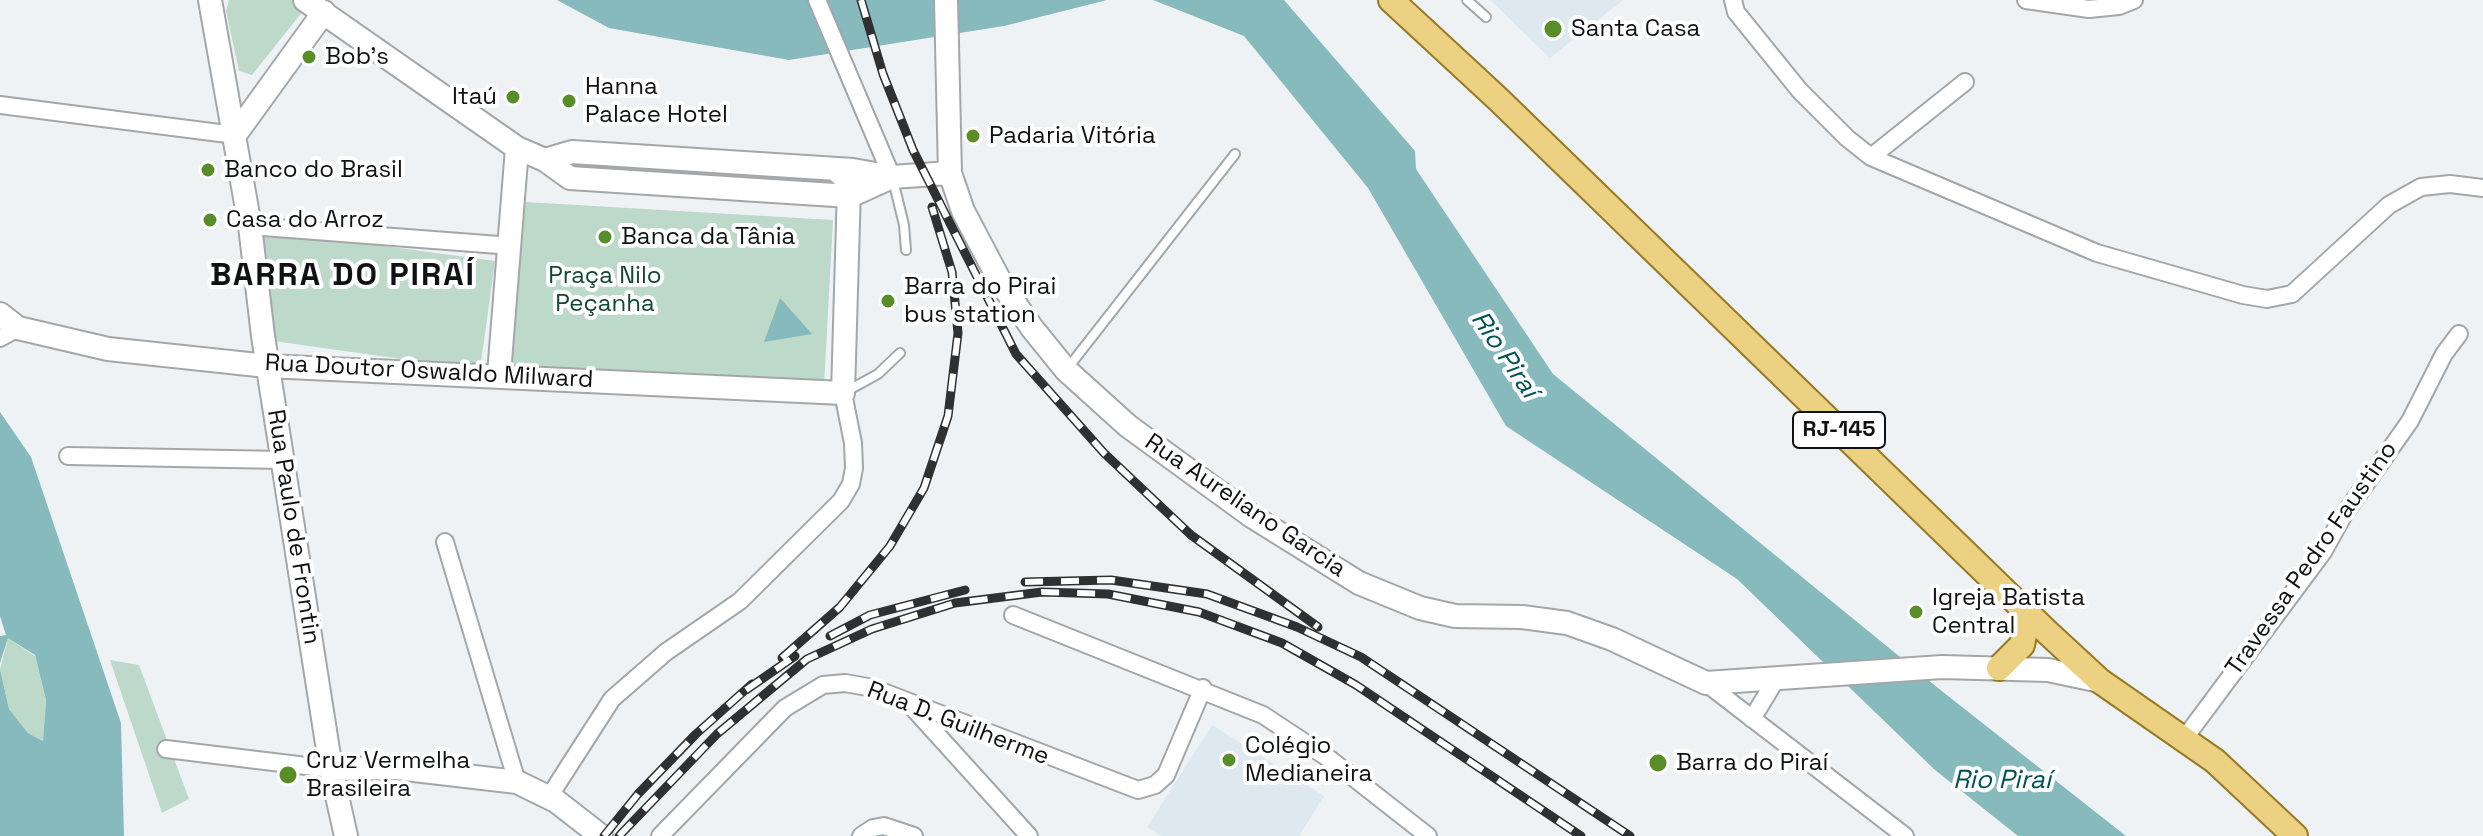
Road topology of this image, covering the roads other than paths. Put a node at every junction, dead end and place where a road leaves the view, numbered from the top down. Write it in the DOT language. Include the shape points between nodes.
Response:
graph roads {
  1 [pos="210,0"];
  2 [pos="817,0"];
  3 [pos="946,0"];
  4 [pos="1467,0"];
  5 [pos="1733,0"];
  6 [pos="2026,0"];
  7 [pos="2134,0"];
  8 [pos="1394,2"];
  9 [pos="320,4"];
  10 [pos="1486,17"];
  11 [pos="1965,82"];
  12 [pos="0,105"];
  13 [pos="235,135"];
  14 [pos="517,148"];
  15 [pos="1235,154"];
  16 [pos="1871,157"];
  17 [pos="545,160"];
  18 [pos="835,169"];
  19 [pos="950,173"];
  20 [pos="892,177"];
  21 [pos="2483,188"];
  22 [pos="850,196"];
  23 [pos="250,226"];
  24 [pos="512,246"];
  25 [pos="906,250"];
  26 [pos="6,329"];
  27 [pos="2459,334"];
  28 [pos="900,353"];
  29 [pos="267,366"];
  30 [pos="1066,370"];
  31 [pos="499,374"];
  32 [pos="843,393"];
  33 [pos="68,456"];
  34 [pos="283,460"];
  35 [pos="445,542"];
  36 [pos="1013,615"];
  37 [pos="2028,615"];
  38 [pos="1999,668"];
  39 [pos="1781,676"];
  40 [pos="2100,681"];
  41 [pos="1706,683"];
  42 [pos="1203,688"];
  43 [pos="909,704"];
  44 [pos="1752,719"];
  45 [pos="2184,739"];
  46 [pos="166,749"];
  47 [pos="331,769"];
  48 [pos="517,782"];
  49 [pos="552,799"];
  50 [pos="2288,828"];
  51 [pos="346,836"];
  52 [pos="601,836"];
  53 [pos="660,836"];
  54 [pos="861,836"];
  55 [pos="914,836"];
  56 [pos="1029,836"];
  57 [pos="1428,836"];
  58 [pos="1905,836"];
  59 [pos="2302,836"];
  1 -- 13 [label="street, Rua Paulo de Frontin"];
  2 -- 20 [label="street"];
  3 -- 19 [label="street, Rua Aureliano Garcia"];
  4 -- 10 [label="lane"];
  5 -- 16 [label="street" via="1736,12 1800,91"];
  6 -- 7 [label="street" via="2089,9"];
  8 -- 37 [label="main road, RJ-145"];
  9 -- 13 [label="street"];
  9 -- 14 [label="street"];
  11 -- 16 [label="street"];
  12 -- 13 [label="street"];
  13 -- 23 [label="street, Rua Paulo de Frontin"];
  14 -- 17 [label="street"];
  14 -- 24 [label="street"];
  15 -- 30 [label="lane"];
  16 -- 21 [label="street" via="2097,253 2267,299 2292,294 2405,195 2450,184"];
  17 -- 18 [label="street" via="572,152"];
  17 -- 22 [label="street" via="570,178"];
  18 -- 20 [label="street"];
  18 -- 22 [label="street" via="845,178"];
  19 -- 20 [label="street"];
  19 -- 30 [label="street, Rua Aureliano Garcia" via="963,211 1001,283"];
  20 -- 22 [label="street"];
  20 -- 25 [label="lane"];
  22 -- 32 [label="street"];
  23 -- 24 [label="street"];
  23 -- 29 [label="street, Rua Paulo de Frontin"];
  24 -- 31 [label="street"];
  26 -- 29 [label="street, Rua Doutor Oswaldo Milward" via="108,349"];
  27 -- 45 [label="street, Travessa Pedro Faustino" via="2410,421 2323,552"];
  28 -- 32 [label="lane" via="878,374"];
  29 -- 31 [label="street, Rua Doutor Oswaldo Milward"];
  29 -- 34 [label="street, Rua Paulo de Frontin"];
  30 -- 41 [label="street, Rua Aureliano Garcia" via="1128,426 1253,517 1359,583 1455,616 1567,623"];
  31 -- 32 [label="street, Rua Doutor Oswaldo Milward"];
  32 -- 49 [label="street" via="854,468 841,501 740,601 666,652 612,699"];
  33 -- 34 [label="street"];
  34 -- 47 [label="street, Rua Paulo de Frontin"];
  35 -- 48 [label="street"];
  36 -- 42 [label="street"];
  37 -- 38 [label="main road" via="2022,645"];
  37 -- 40 [label="main road, RJ-145"];
  38 -- 39 [label="street"];
  38 -- 40 [label="street" via="2048,670"];
  39 -- 41 [label="street"];
  39 -- 44 [label="street"];
  40 -- 45 [label="main road, RJ-145"];
  41 -- 44 [label="street"];
  42 -- 43 [label="street, Rua D. Guilherme" via="1166,775 1138,790"];
  42 -- 57 [label="street" via="1294,734"];
  43 -- 53 [label="street, Rua D. Guilherme" via="845,683 805,692"];
  43 -- 56 [label="street"];
  44 -- 58 [label="street"];
  45 -- 50 [label="main road, RJ-145"];
  46 -- 47 [label="street"];
  47 -- 48 [label="street" via="397,768"];
  47 -- 51 [label="street, Rua Paulo de Frontin"];
  48 -- 49 [label="street"];
  49 -- 52 [label="street"];
  50 -- 59 [label="street"];
  54 -- 55 [label="street" via="884,826"];
}
